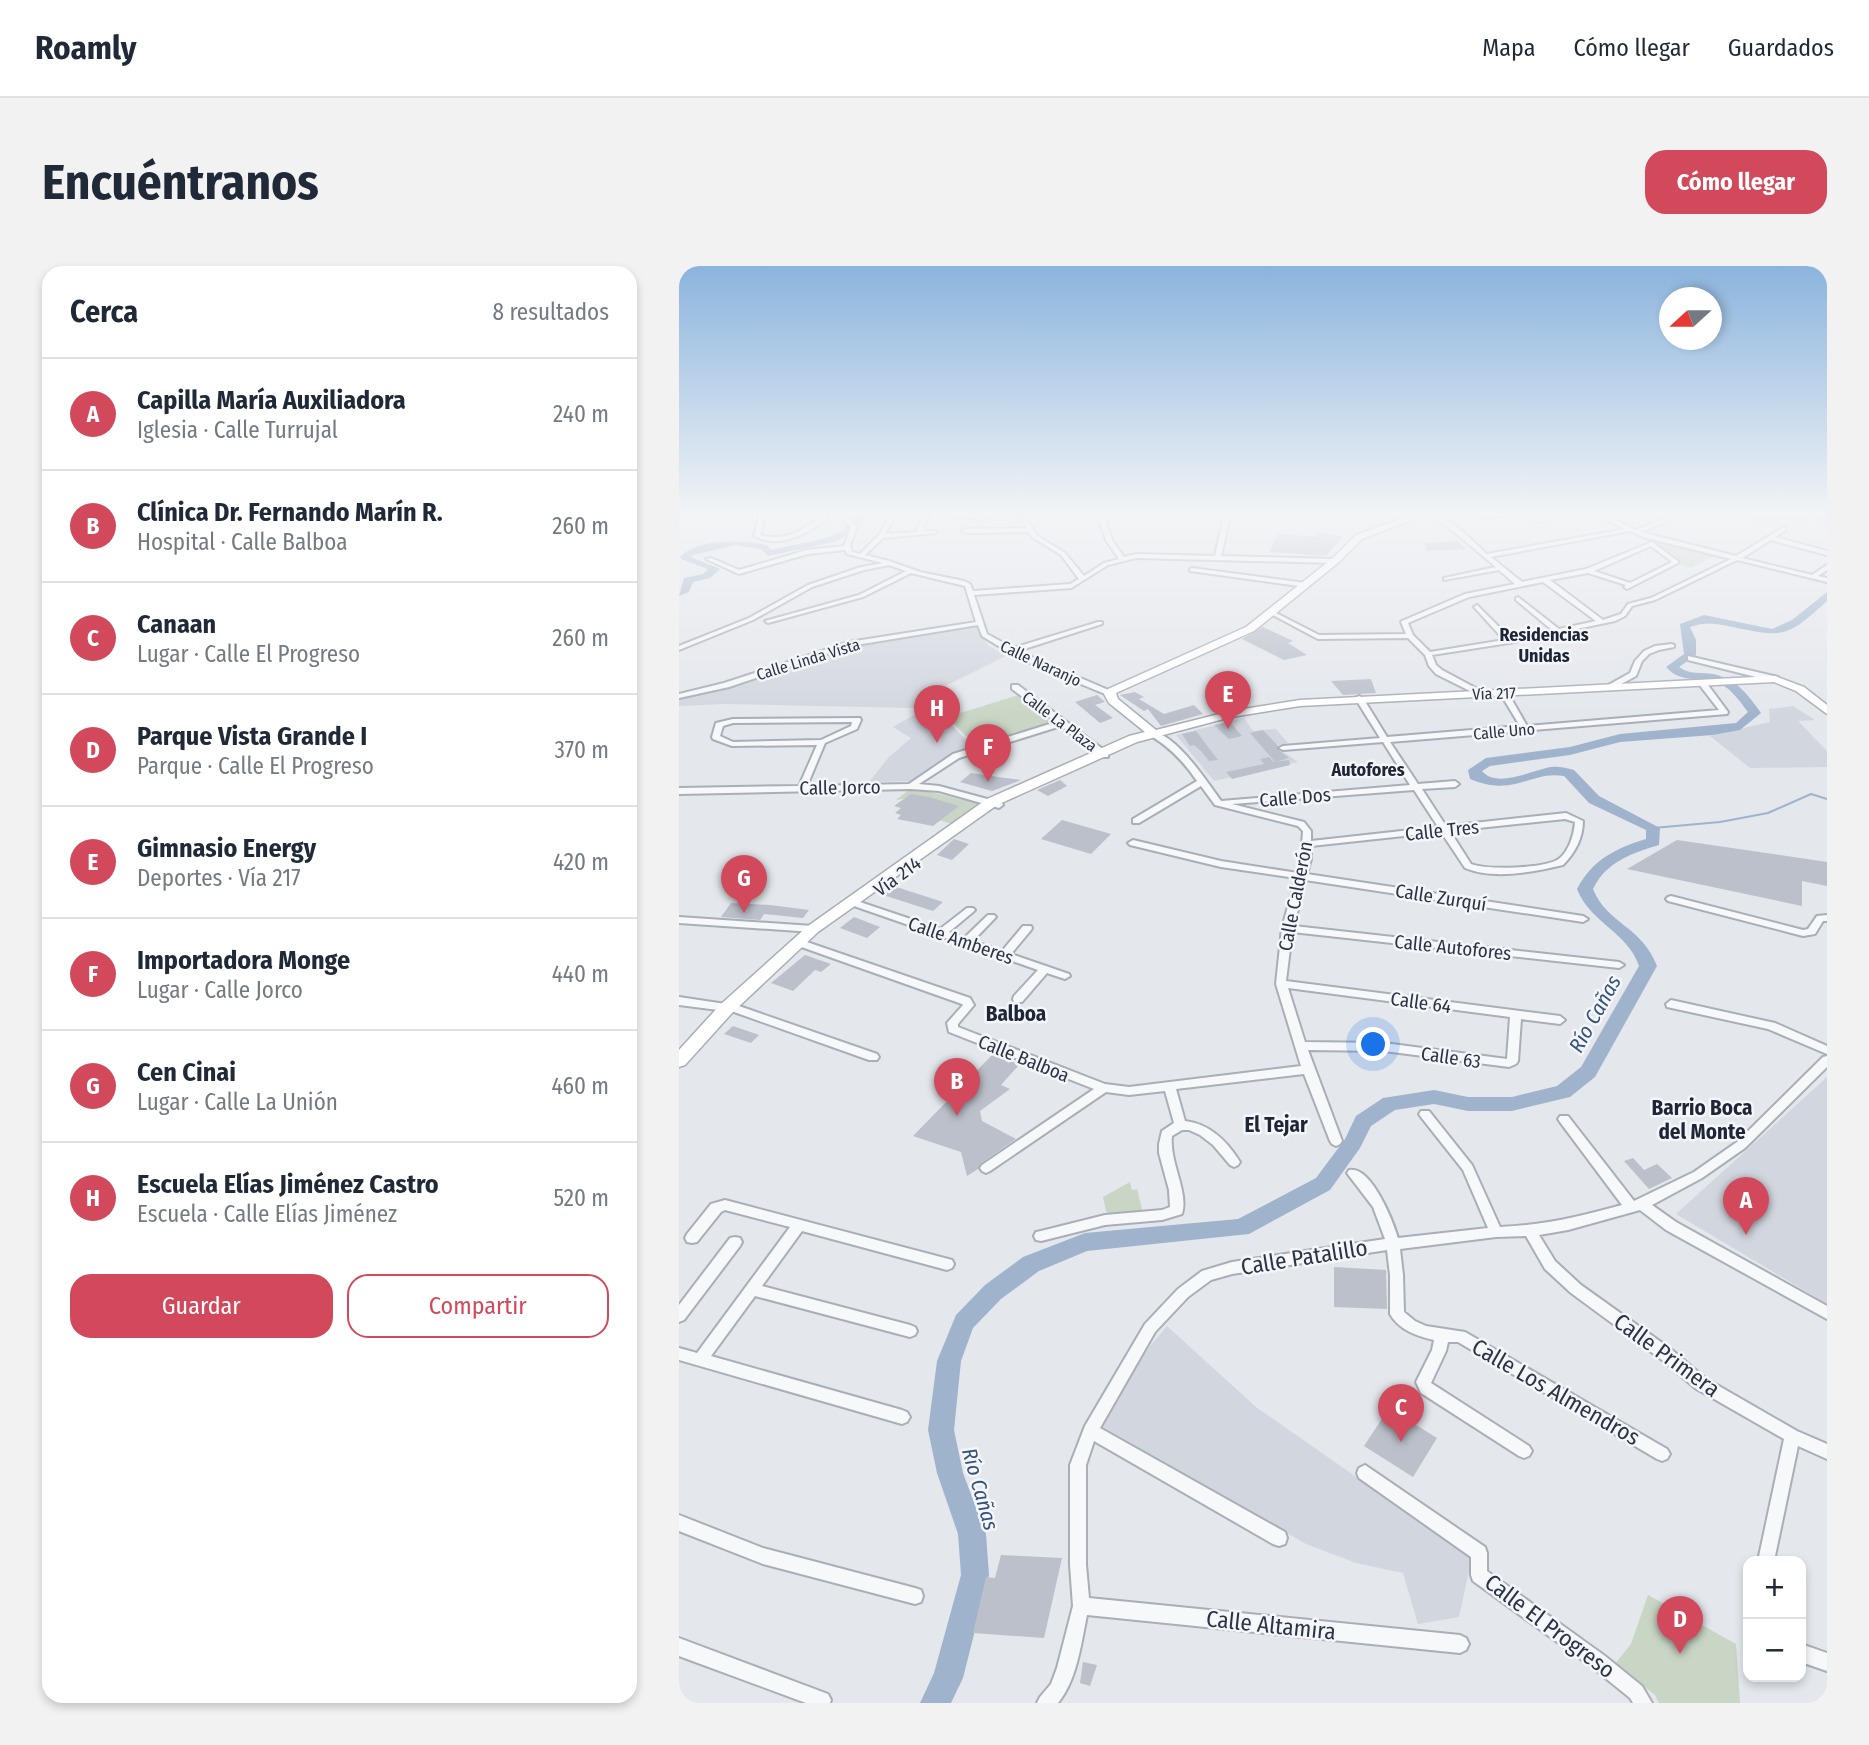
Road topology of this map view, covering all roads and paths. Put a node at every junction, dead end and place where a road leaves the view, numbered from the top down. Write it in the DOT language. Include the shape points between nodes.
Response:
graph roads {
  1 [pos="819,583"];
  2 [pos="887,583"];
  3 [pos="964,583"];
  4 [pos="1076,583"];
  5 [pos="1292,583"];
  6 [pos="1308,583"];
  7 [pos="1518,583"];
  8 [pos="1530,583"];
  9 [pos="1549,583"];
  10 [pos="1686,583"];
  11 [pos="1306,585"];
  12 [pos="1521,585"];
  13 [pos="971,593"];
  14 [pos="1518,599"];
  15 [pos="1477,607"];
  16 [pos="1272,613"];
  17 [pos="768,621"];
  18 [pos="1601,622"];
  19 [pos="980,623"];
  20 [pos="1100,623"];
  21 [pos="1557,631"];
  22 [pos="1411,636"];
  23 [pos="1509,641"];
  24 [pos="1672,646"];
  25 [pos="679,648"];
  26 [pos="1013,652"];
  27 [pos="1428,654"];
  28 [pos="1691,658"];
  29 [pos="1775,679"];
  30 [pos="1702,683"];
  31 [pos="1015,687"];
  32 [pos="1607,688"];
  33 [pos="1504,693"];
  34 [pos="1110,694"];
  35 [pos="1480,694"];
  36 [pos="679,696"];
  37 [pos="1359,698"];
  38 [pos="1827,711"];
  39 [pos="1127,713"];
  40 [pos="1061,723"];
  41 [pos="1525,729"];
  42 [pos="1154,734"];
  43 [pos="1384,740"];
  44 [pos="822,742"];
  45 [pos="1283,748"];
  46 [pos="1106,750"];
  47 [pos="1203,781"];
  48 [pos="1455,784"];
  49 [pos="911,786"];
  50 [pos="1414,787"];
  51 [pos="802,788"];
  52 [pos="679,792"];
  53 [pos="996,803"];
  54 [pos="1219,803"];
  55 [pos="1136,821"];
  56 [pos="1445,830"];
  57 [pos="1133,843"];
  58 [pos="1308,844"];
  59 [pos="1300,874"];
  60 [pos="1671,899"];
  61 [pos="857,904"];
  62 [pos="969,909"];
  63 [pos="991,917"];
  64 [pos="1827,918"];
  65 [pos="1583,919"];
  66 [pos="679,920"];
  67 [pos="1027,928"];
  68 [pos="1287,928"];
  69 [pos="813,929"];
  70 [pos="942,933"];
  71 [pos="967,941"];
  72 [pos="801,943"];
  73 [pos="1005,954"];
  74 [pos="1619,965"];
  75 [pos="1045,969"];
  76 [pos="1065,976"];
  77 [pos="1281,984"];
  78 [pos="1018,999"];
  79 [pos="679,1001"];
  80 [pos="1671,1004"];
  81 [pos="731,1009"];
  82 [pos="1516,1015"];
  83 [pos="1560,1020"];
  84 [pos="1302,1046"];
  85 [pos="1827,1050"];
  86 [pos="873,1057"];
  87 [pos="1827,1060"];
  88 [pos="679,1061"];
  89 [pos="1308,1069"];
  90 [pos="679,1073"];
  91 [pos="1170,1087"];
  92 [pos="1104,1088"];
  93 [pos="1425,1114"];
  94 [pos="1564,1119"];
  95 [pos="1180,1125"];
  96 [pos="1336,1141"];
  97 [pos="1234,1161"];
  98 [pos="986,1168"];
  99 [pos="1353,1173"];
  100 [pos="1636,1206"];
  101 [pos="799,1225"];
  102 [pos="1530,1231"];
  103 [pos="1496,1232"];
  104 [pos="1041,1236"];
  105 [pos="692,1238"];
  106 [pos="735,1242"];
  107 [pos="1395,1244"];
  108 [pos="947,1264"];
  109 [pos="754,1290"];
  110 [pos="1827,1313"];
  111 [pos="679,1316"];
  112 [pos="910,1331"];
  113 [pos="1442,1337"];
  114 [pos="679,1354"];
  115 [pos="699,1361"];
  116 [pos="902,1417"];
  117 [pos="1090,1431"];
  118 [pos="1792,1436"];
  119 [pos="1524,1451"];
  120 [pos="1827,1452"];
  121 [pos="1662,1454"];
  122 [pos="1365,1473"];
  123 [pos="679,1523"];
  124 [pos="1279,1538"];
  125 [pos="1767,1556"];
  126 [pos="915,1596"];
  127 [pos="1081,1606"];
  128 [pos="1460,1644"];
  129 [pos="679,1647"];
  130 [pos="1806,1655"];
  131 [pos="1827,1662"];
  132 [pos="822,1700"];
  133 [pos="1045,1703"];
  134 [pos="1643,1703"];
  1 -- 25 [label="street" via="744,623"];
  2 -- 17 [label="street" via="861,596"];
  3 -- 13 [label="street"];
  4 -- 13 [label="street"];
  5 -- 11 [label="street"];
  6 -- 11 [label="main road"];
  7 -- 12 [label="street"];
  8 -- 12 [label="street"];
  9 -- 18 [label="street"];
  10 -- 18 [label="street"];
  11 -- 16 [label="main road"];
  12 -- 22 [label="street" via="1467,595 1404,622"];
  13 -- 19 [label="street, Calle Naranjo"];
  14 -- 21 [label="street"];
  15 -- 23 [label="street"];
  16 -- 22 [label="street" via="1318,636"];
  16 -- 34 [label="main road" via="1234,638"];
  18 -- 21 [label="street"];
  19 -- 26 [label="street, Calle Naranjo" via="984,635"];
  19 -- 36 [label="street, Calle Linda Vista" via="849,644"];
  20 -- 26 [label="street"];
  21 -- 23 [label="street"];
  22 -- 27 [label="street"];
  23 -- 27 [label="street"];
  24 -- 32 [label="street" via="1648,651 1633,674"];
  26 -- 34 [label="street, Calle Naranjo"];
  27 -- 35 [label="street" via="1444,676"];
  28 -- 29 [label="street"];
  29 -- 30 [label="main road, Vía 217"];
  29 -- 38 [label="main road, Vía 217" via="1800,689"];
  30 -- 32 [label="main road, Vía 217"];
  30 -- 41 [label="street, Calle Uno" via="1724,712"];
  31 -- 40 [label="street, Calle La Plaza"];
  32 -- 33 [label="main road, Vía 217"];
  33 -- 35 [label="main road, Vía 217"];
  33 -- 41 [label="street"];
  34 -- 39 [label="main road"];
  35 -- 37 [label="main road, Vía 217"];
  37 -- 42 [label="main road, Vía 217" via="1262,708"];
  37 -- 43 [label="street"];
  39 -- 42 [label="main road"];
  39 -- 46 [label="main road" via="1127,732"];
  40 -- 46 [label="street, Calle La Plaza"];
  40 -- 49 [label="street" via="956,756"];
  41 -- 43 [label="street, Calle Uno"];
  42 -- 46 [label="main road, Vía 214"];
  42 -- 47 [label="street" via="1176,750"];
  43 -- 45 [label="street, Calle Uno"];
  43 -- 50 [label="street"];
  44 -- 44 [label="street" via="854,727 857,720 733,721 716,730 716,737 732,744"];
  44 -- 51 [label="street"];
  46 -- 53 [label="main road, Vía 214"];
  47 -- 54 [label="street"];
  47 -- 55 [label="street"];
  48 -- 50 [label="street, Calle Dos"];
  49 -- 51 [label="street, Calle Jorco"];
  49 -- 53 [label="street, Calle Jorco"];
  50 -- 54 [label="street, Calle Dos"];
  50 -- 56 [label="street"];
  51 -- 52 [label="street, Calle Jorco"];
  53 -- 61 [label="main road, Vía 214"];
  53 -- 69 [label="main road, Vía 214"];
  54 -- 58 [label="street, Calle Calderón" via="1301,824"];
  56 -- 56 [label="street, Calle Tres" via="1566,816 1580,825 1567,858 1560,863 1475,870"];
  56 -- 58 [label="street, Calle Tres"];
  57 -- 59 [label="street, Calle Zurquí" via="1221,864"];
  58 -- 59 [label="street, Calle Calderón"];
  59 -- 65 [label="street, Calle Zurquí"];
  59 -- 68 [label="street, Calle Calderón"];
  60 -- 64 [label="street" via="1803,933 1811,932 1820,918"];
  61 -- 70 [label="street, Calle Amberes"];
  61 -- 72 [label="main road, Vía 214"];
  62 -- 70 [label="street"];
  63 -- 71 [label="street"];
  66 -- 69 [label="street"];
  67 -- 73 [label="street"];
  68 -- 74 [label="street, Calle Autofores"];
  68 -- 77 [label="street, Calle Calderón"];
  69 -- 72 [label="main road, Vía 214"];
  70 -- 71 [label="street, Calle Amberes"];
  71 -- 73 [label="street, Calle Amberes"];
  72 -- 81 [label="main road, Vía 214"];
  72 -- 92 [label="street, Calle Balboa" via="966,1001 969,1005 952,1023 953,1029"];
  73 -- 75 [label="street, Calle Amberes"];
  75 -- 76 [label="street, Calle Amberes"];
  75 -- 78 [label="street"];
  77 -- 82 [label="street, Calle 64"];
  77 -- 84 [label="street, Calle Calderón"];
  79 -- 81 [label="street"];
  80 -- 85 [label="street" via="1771,1026"];
  81 -- 86 [label="street"];
  81 -- 88 [label="main road, Vía 214"];
  81 -- 90 [label="main road, Vía 214"];
  82 -- 83 [label="street, Calle 64"];
  82 -- 84 [label="street, Calle 63" via="1509,1063 1384,1047"];
  84 -- 89 [label="street, Calle Calderón"];
  87 -- 100 [label="street, Calle Patalillo" via="1741,1145 1698,1175"];
  89 -- 91 [label="street, Calle Balboa"];
  89 -- 96 [label="street, Calle Calderón"];
  91 -- 92 [label="street, Calle Balboa"];
  91 -- 95 [label="street"];
  92 -- 98 [label="street"];
  93 -- 103 [label="street" via="1468,1168"];
  94 -- 100 [label="street"];
  95 -- 97 [label="street" via="1210,1132"];
  95 -- 104 [label="street" via="1166,1135 1163,1150 1178,1210 1105,1220"];
  99 -- 107 [label="street" via="1370,1189"];
  100 -- 102 [label="street, Calle Patalillo"];
  100 -- 110 [label="street"];
  101 -- 105 [label="street" via="720,1205"];
  101 -- 108 [label="street"];
  101 -- 109 [label="street"];
  102 -- 103 [label="street, Calle Patalillo"];
  102 -- 118 [label="street, Calle Primera" via="1550,1265 1576,1289 1700,1383"];
  103 -- 107 [label="street, Calle Patalillo"];
  106 -- 111 [label="street"];
  107 -- 113 [label="street, Calle Los Almendros" via="1397,1314"];
  107 -- 117 [label="street, Calle Patalillo" via="1207,1275 1150,1328"];
  109 -- 112 [label="street"];
  109 -- 115 [label="street"];
  113 -- 119 [label="street" via="1423,1382 1426,1388"];
  113 -- 121 [label="street, Calle Los Almendros" via="1460,1336"];
  114 -- 115 [label="street"];
  115 -- 116 [label="street"];
  117 -- 124 [label="street"];
  117 -- 127 [label="street, Calle Patalillo" via="1077,1465"];
  118 -- 120 [label="street, Calle Primera"];
  118 -- 125 [label="street"];
  122 -- 134 [label="street, Calle El Progreso" via="1479,1553 1479,1575 1599,1662"];
  123 -- 126 [label="street" via="763,1556"];
  127 -- 128 [label="street, Calle Altamira"];
  127 -- 133 [label="street, Calle Patalillo" via="1066,1668 1057,1690"];
  129 -- 132 [label="street"];
  130 -- 131 [label="street"];
}
